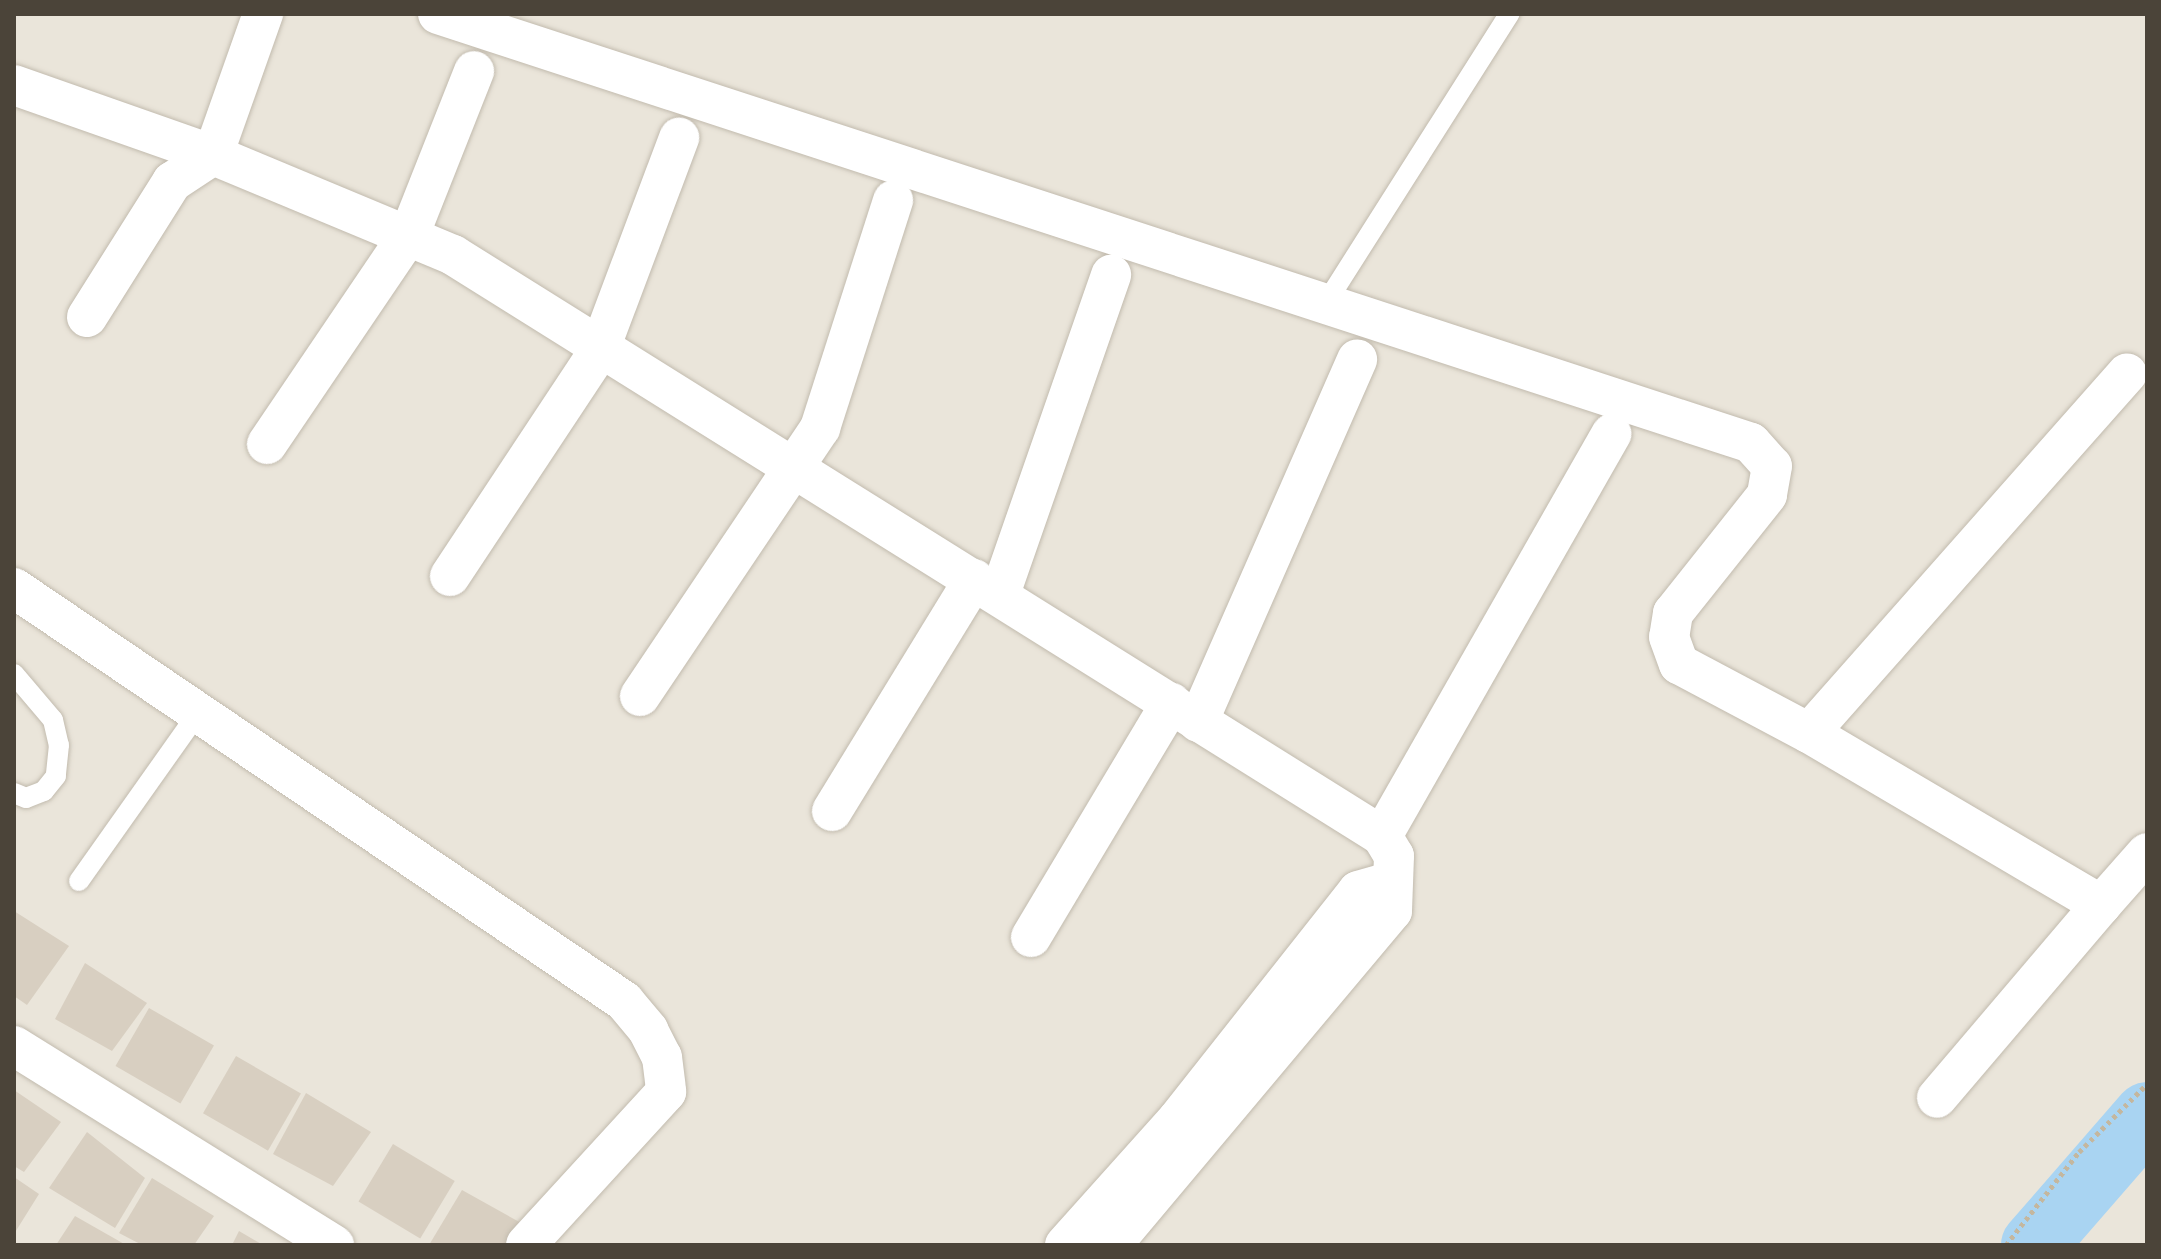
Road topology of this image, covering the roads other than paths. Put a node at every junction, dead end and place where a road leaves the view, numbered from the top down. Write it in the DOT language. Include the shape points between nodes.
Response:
graph roads {
  1 [pos="263,14"];
  2 [pos="438,14"];
  3 [pos="1509,14"];
  4 [pos="474,71"];
  5 [pos="14,85"];
  6 [pos="679,138"];
  7 [pos="213,155"];
  8 [pos="893,200"];
  9 [pos="410,233"];
  10 [pos="1111,275"];
  11 [pos="1324,306"];
  12 [pos="87,317"];
  13 [pos="599,351"];
  14 [pos="1357,359"];
  15 [pos="2127,373"];
  16 [pos="1611,434"];
  17 [pos="267,444"];
  18 [pos="791,468"];
  19 [pos="450,576"];
  20 [pos="987,586"];
  21 [pos="14,588"];
  22 [pos="14,674"];
  23 [pos="640,696"];
  24 [pos="1185,712"];
  25 [pos="198,713"];
  26 [pos="1809,733"];
  27 [pos="14,793"];
  28 [pos="832,811"];
  29 [pos="1382,836"];
  30 [pos="2147,853"];
  31 [pos="79,881"];
  32 [pos="1390,882"];
  33 [pos="2101,905"];
  34 [pos="1031,937"];
  35 [pos="14,1046"];
  36 [pos="1937,1098"];
  37 [pos="334,1245"];
  38 [pos="526,1245"];
  39 [pos="1065,1245"];
  40 [pos="1112,1245"];
  1 -- 7 [label="street"];
  2 -- 11 [label="street"];
  3 -- 11 [label="lane"];
  4 -- 9 [label="street"];
  5 -- 7 [label="street"];
  6 -- 13 [label="street"];
  7 -- 9 [label="street"];
  7 -- 12 [label="street" via="172,182"];
  8 -- 18 [label="street" via="820,428"];
  9 -- 13 [label="street" via="453,255"];
  9 -- 17 [label="street"];
  10 -- 20 [label="street"];
  11 -- 26 [label="street" via="1751,443 1772,466 1767,495 1673,613 1669,637 1679,664"];
  13 -- 18 [label="street"];
  13 -- 19 [label="street"];
  14 -- 24 [label="street"];
  15 -- 26 [label="street"];
  16 -- 29 [label="street"];
  18 -- 20 [label="street"];
  18 -- 23 [label="street"];
  20 -- 24 [label="street"];
  20 -- 28 [label="street"];
  21 -- 25 [label="street"];
  22 -- 27 [label="lane" via="53,720 59,745 56,776 44,791 26,798"];
  24 -- 29 [label="street"];
  24 -- 34 [label="street"];
  25 -- 31 [label="lane"];
  25 -- 38 [label="street" via="624,1001 648,1030 662,1057 666,1092"];
  26 -- 33 [label="street"];
  29 -- 32 [label="street" via="1394,856"];
  30 -- 33 [label="street"];
  32 -- 39 [label="street" via="1358,891 1178,1119"];
  32 -- 40 [label="street" via="1392,911"];
  33 -- 36 [label="street"];
  35 -- 37 [label="street"];
}
